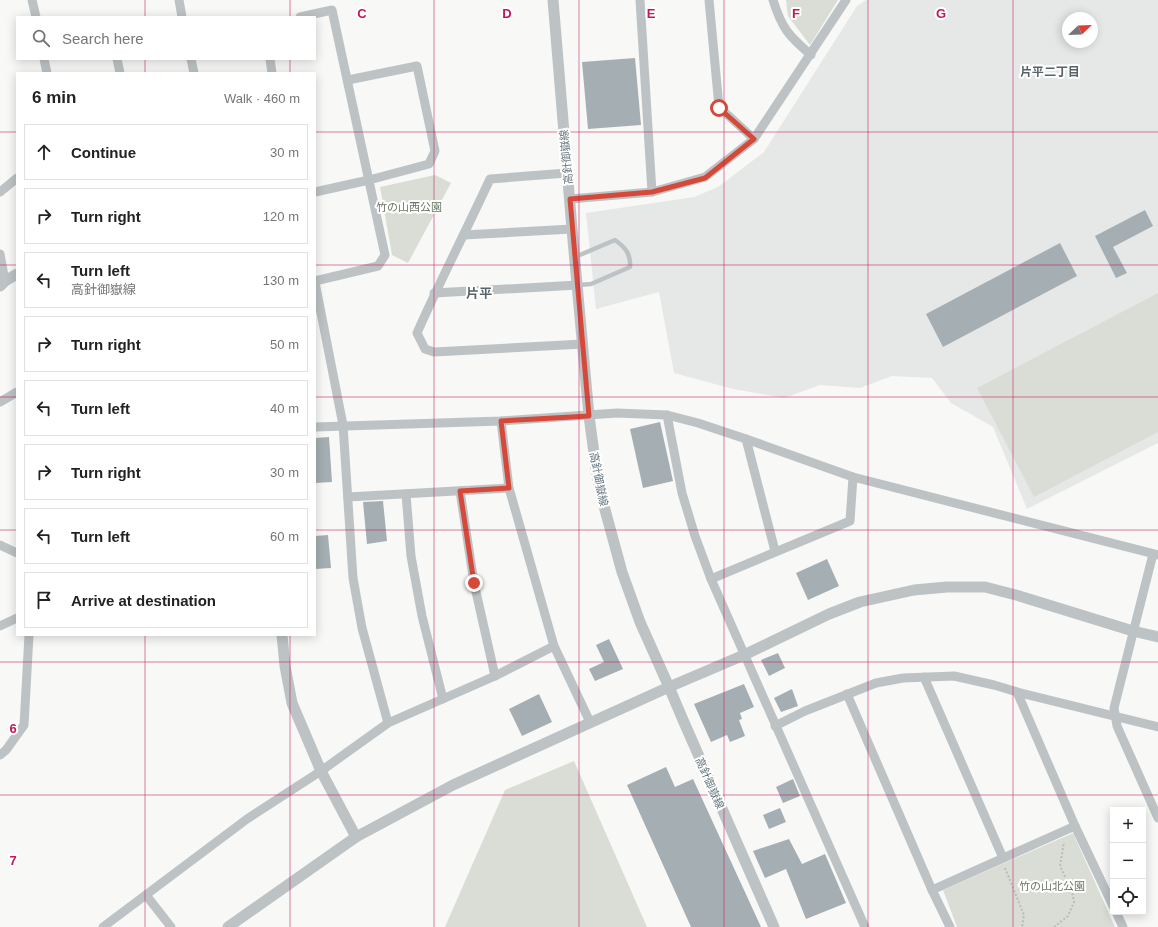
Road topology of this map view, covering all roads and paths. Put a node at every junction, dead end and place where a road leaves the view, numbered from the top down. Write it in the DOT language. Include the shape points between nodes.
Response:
graph roads {
  1 [pos="32,0"];
  2 [pos="179,0"];
  3 [pos="553,0"];
  4 [pos="640,0"];
  5 [pos="709,0"];
  6 [pos="773,0"];
  7 [pos="846,0"];
  8 [pos="36,16"];
  9 [pos="182,16"];
  10 [pos="305,16"];
  11 [pos="811,55"];
  12 [pos="44,60"];
  13 [pos="117,60"];
  14 [pos="191,60"];
  15 [pos="270,60"];
  16 [pos="47,72"];
  17 [pos="120,72"];
  18 [pos="194,72"];
  19 [pos="272,72"];
  20 [pos="348,80"];
  21 [pos="754,139"];
  22 [pos="567,173"];
  23 [pos="16,179"];
  24 [pos="368,180"];
  25 [pos="0,192"];
  26 [pos="316,192"];
  27 [pos="652,192"];
  28 [pos="570,199"];
  29 [pos="572,229"];
  30 [pos="464,235"];
  31 [pos="0,254"];
  32 [pos="575,257"];
  33 [pos="16,275"];
  34 [pos="316,282"];
  35 [pos="3,283"];
  36 [pos="578,285"];
  37 [pos="316,287"];
  38 [pos="434,293"];
  39 [pos="583,344"];
  40 [pos="16,393"];
  41 [pos="0,402"];
  42 [pos="667,415"];
  43 [pos="589,416"];
  44 [pos="501,421"];
  45 [pos="343,425"];
  46 [pos="316,427"];
  47 [pos="746,439"];
  48 [pos="853,477"];
  49 [pos="509,488"];
  50 [pos="460,491"];
  51 [pos="406,494"];
  52 [pos="348,497"];
  53 [pos="0,545"];
  54 [pos="775,551"];
  55 [pos="16,553"];
  56 [pos="1156,554"];
  57 [pos="711,579"];
  58 [pos="16,618"];
  59 [pos="0,626"];
  60 [pos="1133,631"];
  61 [pos="29,636"];
  62 [pos="282,636"];
  63 [pos="1158,637"];
  64 [pos="554,646"];
  65 [pos="744,655"];
  66 [pos="495,676"];
  67 [pos="924,677"];
  68 [pos="670,687"];
  69 [pos="1017,692"];
  70 [pos="847,694"];
  71 [pos="443,699"];
  72 [pos="1115,716"];
  73 [pos="590,722"];
  74 [pos="388,723"];
  75 [pos="775,726"];
  76 [pos="1158,727"];
  77 [pos="0,755"];
  78 [pos="321,771"];
  79 [pos="1158,818"];
  80 [pos="1071,828"];
  81 [pos="356,837"];
  82 [pos="1002,858"];
  83 [pos="932,890"];
  84 [pos="146,894"];
  85 [pos="1110,900"];
  86 [pos="1117,915"];
  87 [pos="103,927"];
  88 [pos="171,927"];
  89 [pos="228,927"];
  90 [pos="774,927"];
  91 [pos="864,927"];
  92 [pos="950,927"];
  93 [pos="1022,927"];
  94 [pos="1054,927"];
  95 [pos="1123,927"];
  1 -- 8 [label="street"];
  2 -- 9 [label="street"];
  3 -- 22 [label="street, 高針御嶽線"];
  4 -- 27 [label="street"];
  5 -- 21 [label="street" via="719,108"];
  6 -- 11 [label="street" via="782,24 792,39"];
  7 -- 11 [label="street"];
  10 -- 20 [label="street" via="332,10"];
  11 -- 21 [label="street"];
  12 -- 16 [label="street"];
  13 -- 17 [label="street"];
  14 -- 18 [label="street"];
  15 -- 19 [label="street"];
  20 -- 24 [label="street"];
  20 -- 24 [label="street" via="417,66 434,144 435,151 429,164"];
  21 -- 27 [label="street" via="705,178"];
  22 -- 28 [label="street, 高針御嶽線"];
  22 -- 30 [label="street" via="490,179"];
  23 -- 25 [label="street"];
  24 -- 26 [label="street"];
  24 -- 34 [label="street" via="385,255 378,266"];
  27 -- 28 [label="street"];
  28 -- 29 [label="street, 高針御嶽線"];
  29 -- 30 [label="street"];
  29 -- 32 [label="street, 高針御嶽線"];
  30 -- 38 [label="street"];
  31 -- 35 [label="street"];
  32 -- 36 [label="street, 高針御嶽線"];
  32 -- 36 [label="lane" via="615,240 625,247 631,261 630,267 591,284"];
  33 -- 35 [label="street"];
  36 -- 38 [label="street"];
  36 -- 39 [label="street, 高針御嶽線"];
  37 -- 45 [label="street"];
  38 -- 39 [label="street" via="417,334 425,349 434,352"];
  39 -- 43 [label="street, 高針御嶽線"];
  40 -- 41 [label="street"];
  42 -- 43 [label="street" via="617,413"];
  42 -- 47 [label="street"];
  42 -- 57 [label="street" via="682,493"];
  43 -- 44 [label="street"];
  43 -- 68 [label="street, 高針御嶽線" via="601,495 622,572 640,622"];
  44 -- 45 [label="street"];
  44 -- 49 [label="street"];
  45 -- 46 [label="street"];
  45 -- 52 [label="street"];
  47 -- 48 [label="street"];
  47 -- 54 [label="street"];
  48 -- 54 [label="street" via="850,521"];
  48 -- 56 [label="street"];
  49 -- 50 [label="street"];
  49 -- 64 [label="street"];
  50 -- 51 [label="street"];
  50 -- 66 [label="street" via="474,583"];
  51 -- 52 [label="street"];
  51 -- 71 [label="street" via="411,556 422,616"];
  52 -- 74 [label="street" via="353,578 362,628"];
  53 -- 55 [label="street"];
  54 -- 57 [label="street"];
  56 -- 60 [label="street"];
  57 -- 65 [label="street"];
  58 -- 59 [label="street"];
  60 -- 63 [label="street"];
  60 -- 65 [label="street" via="986,587 948,587 914,590 860,602"];
  60 -- 72 [label="street" via="1114,708"];
  61 -- 77 [label="street" via="24,725"];
  62 -- 78 [label="street" via="292,703"];
  64 -- 66 [label="street"];
  64 -- 73 [label="street"];
  65 -- 68 [label="street"];
  65 -- 75 [label="street"];
  66 -- 71 [label="street"];
  67 -- 69 [label="street" via="954,676"];
  67 -- 70 [label="street" via="876,682"];
  67 -- 82 [label="street"];
  68 -- 73 [label="street"];
  68 -- 90 [label="street, 高針御嶽線" via="682,720"];
  69 -- 72 [label="street"];
  69 -- 80 [label="street"];
  70 -- 75 [label="street"];
  70 -- 83 [label="street"];
  71 -- 74 [label="street"];
  72 -- 76 [label="street"];
  72 -- 79 [label="street" via="1117,726"];
  73 -- 81 [label="street" via="453,785"];
  74 -- 78 [label="street"];
  75 -- 91 [label="street"];
  78 -- 81 [label="street"];
  78 -- 84 [label="street" via="247,819"];
  80 -- 82 [label="street"];
  80 -- 85 [label="street"];
  80 -- 94 [label="path" via="1062,847 1060,866 1072,891 1074,902 1068,916"];
  81 -- 89 [label="street"];
  82 -- 83 [label="street"];
  82 -- 93 [label="path" via="1024,915"];
  83 -- 92 [label="street"];
  84 -- 87 [label="street"];
  84 -- 88 [label="street"];
  86 -- 95 [label="street"];
}
